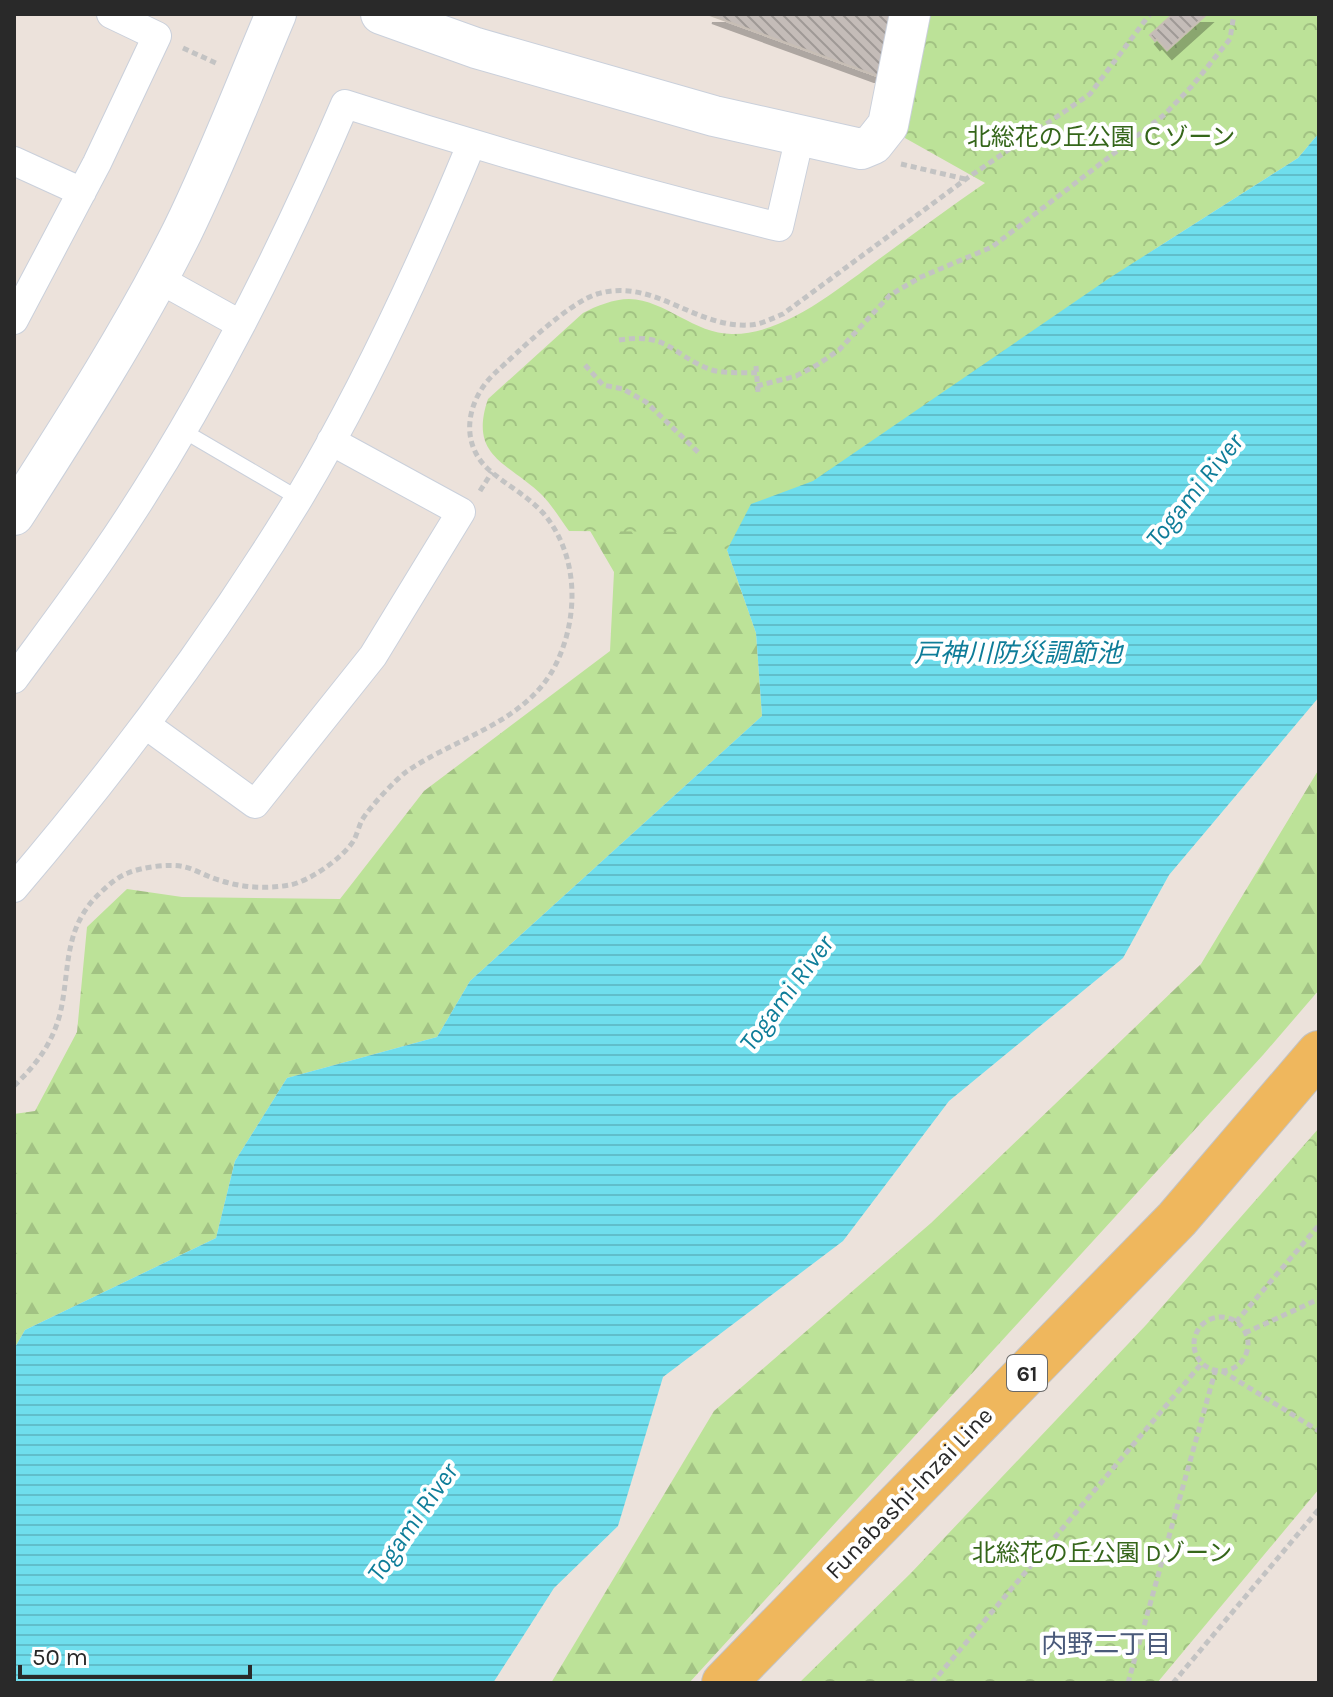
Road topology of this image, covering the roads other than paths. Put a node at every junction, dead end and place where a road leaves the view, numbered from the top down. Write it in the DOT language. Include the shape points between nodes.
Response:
graph roads {
  1 [pos="111,14"];
  2 [pos="276,14"];
  3 [pos="381,14"];
  4 [pos="910,14"];
  5 [pos="800,136"];
  6 [pos="471,145"];
  7 [pos="14,161"];
  8 [pos="82,192"];
  9 [pos="157,278"];
  10 [pos="14,320"];
  11 [pos="240,324"];
  12 [pos="182,430"];
  13 [pos="331,441"];
  14 [pos="298,498"];
  15 [pos="14,515"];
  16 [pos="14,679"];
  17 [pos="146,725"];
  18 [pos="14,888"];
  19 [pos="1319,1053"];
  20 [pos="724,1683"];
  1 -- 8 [label="street" via="157,36"];
  2 -- 9 [label="street" via="205,183"];
  3 -- 5 [label="street" via="491,52"];
  4 -- 5 [label="street" via="888,125 873,144 861,149"];
  5 -- 6 [label="street" via="779,227"];
  6 -- 11 [label="street" via="345,104 303,202"];
  6 -- 13 [label="street" via="415,275"];
  7 -- 8 [label="street"];
  8 -- 10 [label="street"];
  9 -- 11 [label="street"];
  9 -- 15 [label="street"];
  11 -- 12 [label="street"];
  12 -- 14 [label="lane"];
  12 -- 16 [label="street" via="104,554"];
  13 -- 14 [label="street"];
  13 -- 17 [label="street" via="461,512 380,645 255,804"];
  14 -- 17 [label="street"];
  17 -- 18 [label="street"];
  19 -- 20 [label="main road, Funabashi-Inzai Line / 61" via="1177,1219"];
}
